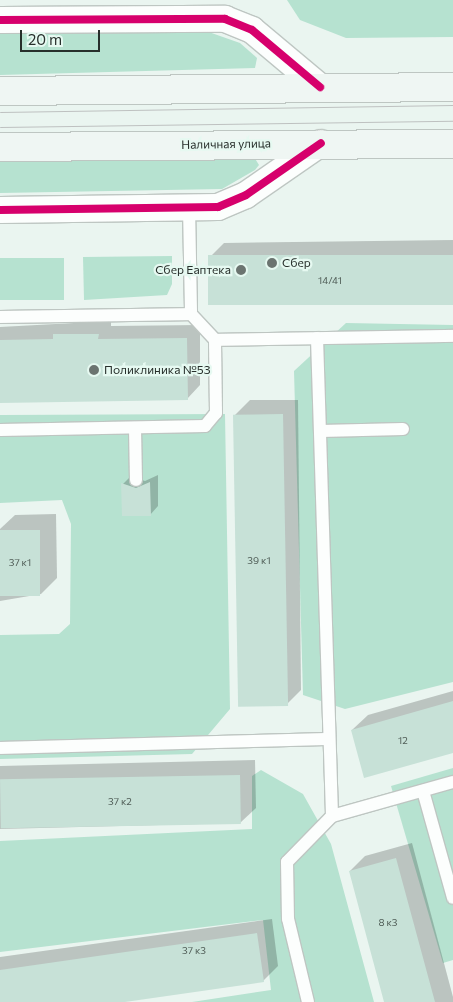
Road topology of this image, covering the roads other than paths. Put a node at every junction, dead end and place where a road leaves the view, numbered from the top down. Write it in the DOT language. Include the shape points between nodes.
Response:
graph roads {
  1 [pos="0,20"];
  2 [pos="320,87"];
  3 [pos="453,87"];
  4 [pos="0,91"];
  5 [pos="322,143"];
  6 [pos="453,144"];
  7 [pos="0,147"];
  8 [pos="189,207"];
  9 [pos="0,210"];
  10 [pos="191,314"];
  11 [pos="0,317"];
  12 [pos="453,336"];
  13 [pos="317,338"];
  14 [pos="215,340"];
  15 [pos="135,428"];
  16 [pos="403,429"];
  17 [pos="0,430"];
  18 [pos="321,431"];
  19 [pos="136,480"];
  20 [pos="329,739"];
  21 [pos="0,748"];
  22 [pos="453,782"];
  23 [pos="424,791"];
  24 [pos="332,816"];
  25 [pos="453,898"];
  26 [pos="308,1002"];
  1 -- 2 [label="street" via="225,20 252,30"];
  2 -- 3 [label="main road"];
  2 -- 4 [label="main road"];
  5 -- 6 [label="main road, Наличная улица"];
  5 -- 7 [label="main road, Наличная улица"];
  5 -- 8 [label="street" via="246,196 218,207"];
  8 -- 9 [label="street"];
  8 -- 10 [label="lane"];
  10 -- 11 [label="lane"];
  10 -- 14 [label="lane"];
  12 -- 13 [label="lane"];
  13 -- 14 [label="lane"];
  13 -- 18 [label="lane"];
  14 -- 15 [label="lane" via="216,413 206,426"];
  15 -- 17 [label="lane"];
  15 -- 19 [label="lane"];
  16 -- 18 [label="lane"];
  18 -- 20 [label="lane"];
  20 -- 21 [label="lane"];
  20 -- 24 [label="lane"];
  22 -- 23 [label="lane"];
  23 -- 24 [label="lane"];
  23 -- 25 [label="lane"];
  24 -- 26 [label="lane" via="287,862 288,919"];
}
